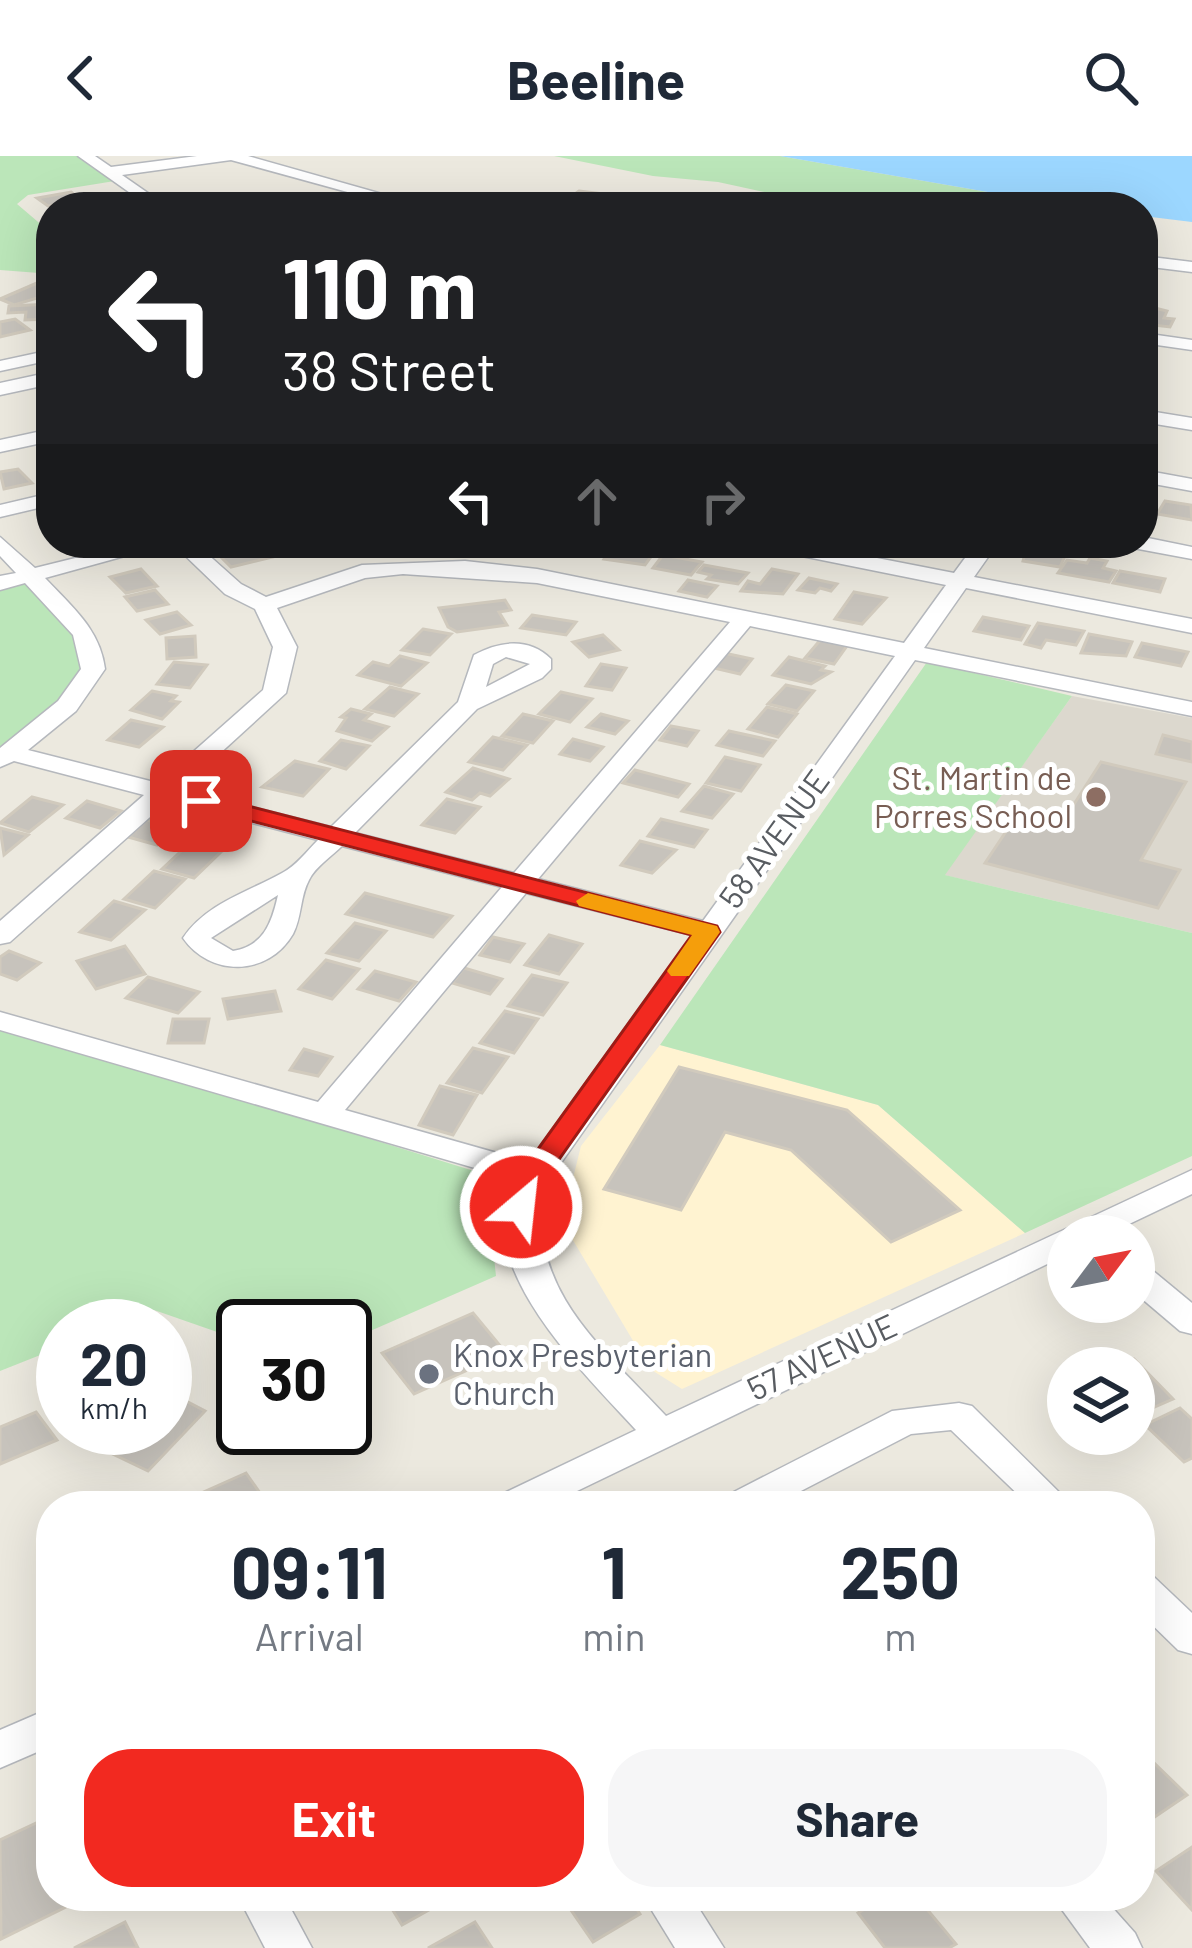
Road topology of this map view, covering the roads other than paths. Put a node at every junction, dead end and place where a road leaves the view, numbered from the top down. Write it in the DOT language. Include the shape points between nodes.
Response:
graph roads {
  1 [pos="85,156"];
  2 [pos="109,172"];
  3 [pos="138,192"];
  4 [pos="364,192"];
  5 [pos="1158,263"];
  6 [pos="1192,267"];
  7 [pos="1158,340"];
  8 [pos="1192,345"];
  9 [pos="36,358"];
  10 [pos="0,366"];
  11 [pos="36,381"];
  12 [pos="0,388"];
  13 [pos="1158,400"];
  14 [pos="1192,406"];
  15 [pos="1158,418"];
  16 [pos="1192,424"];
  17 [pos="36,438"];
  18 [pos="0,446"];
  19 [pos="1158,479"];
  20 [pos="1192,485"];
  21 [pos="36,503"];
  22 [pos="0,511"];
  23 [pos="0,543"];
  24 [pos="1158,546"];
  25 [pos="1192,553"];
  26 [pos="101,558"];
  27 [pos="199,558"];
  28 [pos="845,558"];
  29 [pos="976,558"];
  30 [pos="31,575"];
  31 [pos="960,580"];
  32 [pos="0,583"];
  33 [pos="264,605"];
  34 [pos="746,618"];
  35 [pos="1192,626"];
  36 [pos="909,651"];
  37 [pos="469,704"];
  38 [pos="1192,710"];
  39 [pos="5,756"];
  40 [pos="164,792"];
  41 [pos="337,837"];
  42 [pos="296,877"];
  43 [pos="520,884"];
  44 [pos="708,932"];
  45 [pos="0,936"];
  46 [pos="0,1021"];
  47 [pos="326,1112"];
  48 [pos="534,1174"];
  49 [pos="1192,1181"];
  50 [pos="1123,1215"];
  51 [pos="1047,1252"];
  52 [pos="1155,1291"];
  53 [pos="1192,1322"];
  54 [pos="662,1434"];
  55 [pos="542,1491"];
  56 [pos="768,1491"];
  57 [pos="1038,1491"];
  58 [pos="1155,1602"];
  59 [pos="1192,1637"];
  60 [pos="36,1733"];
  61 [pos="0,1750"];
  62 [pos="268,1911"];
  63 [pos="675,1911"];
  64 [pos="1087,1911"];
  65 [pos="289,1948"];
  66 [pos="701,1948"];
  67 [pos="1119,1948"];
  1 -- 2 [label="street"];
  2 -- 3 [label="street"];
  2 -- 4 [label="street" via="231,156"];
  5 -- 6 [label="street"];
  7 -- 8 [label="street"];
  9 -- 10 [label="street"];
  11 -- 12 [label="street"];
  13 -- 14 [label="street"];
  15 -- 16 [label="street"];
  17 -- 18 [label="street"];
  19 -- 20 [label="street"];
  21 -- 22 [label="street"];
  23 -- 30 [label="street"];
  24 -- 25 [label="street"];
  26 -- 30 [label="street"];
  27 -- 33 [label="street"];
  28 -- 31 [label="street"];
  29 -- 31 [label="street, 58 AVENUE"];
  30 -- 32 [label="street"];
  30 -- 39 [label="street" via="82,631 93,669 67,706"];
  31 -- 35 [label="street"];
  31 -- 36 [label="street, 58 AVENUE"];
  33 -- 34 [label="street" via="362,572 465,568"];
  33 -- 40 [label="street" via="285,647 274,693"];
  34 -- 36 [label="street"];
  34 -- 43 [label="street"];
  36 -- 38 [label="street"];
  36 -- 44 [label="street, 58 AVENUE"];
  37 -- 41 [label="street"];
  39 -- 40 [label="street"];
  40 -- 41 [label="street"];
  40 -- 45 [label="street"];
  41 -- 42 [label="street"];
  41 -- 43 [label="street"];
  43 -- 44 [label="street"];
  43 -- 47 [label="street"];
  44 -- 48 [label="street, 58 AVENUE"];
  46 -- 47 [label="street"];
  47 -- 48 [label="street"];
  48 -- 54 [label="street, 58 AVENUE" via="521,1207 524,1259 554,1311"];
  49 -- 50 [label="street, 57 AVENUE"];
  51 -- 54 [label="street, 57 AVENUE"];
  52 -- 53 [label="street"];
  54 -- 55 [label="street, 57 AVENUE"];
  56 -- 57 [label="street" via="905,1420 959,1416"];
  58 -- 59 [label="street"];
  60 -- 61 [label="street"];
  62 -- 65 [label="street"];
  63 -- 66 [label="street"];
  64 -- 67 [label="street"];
}
